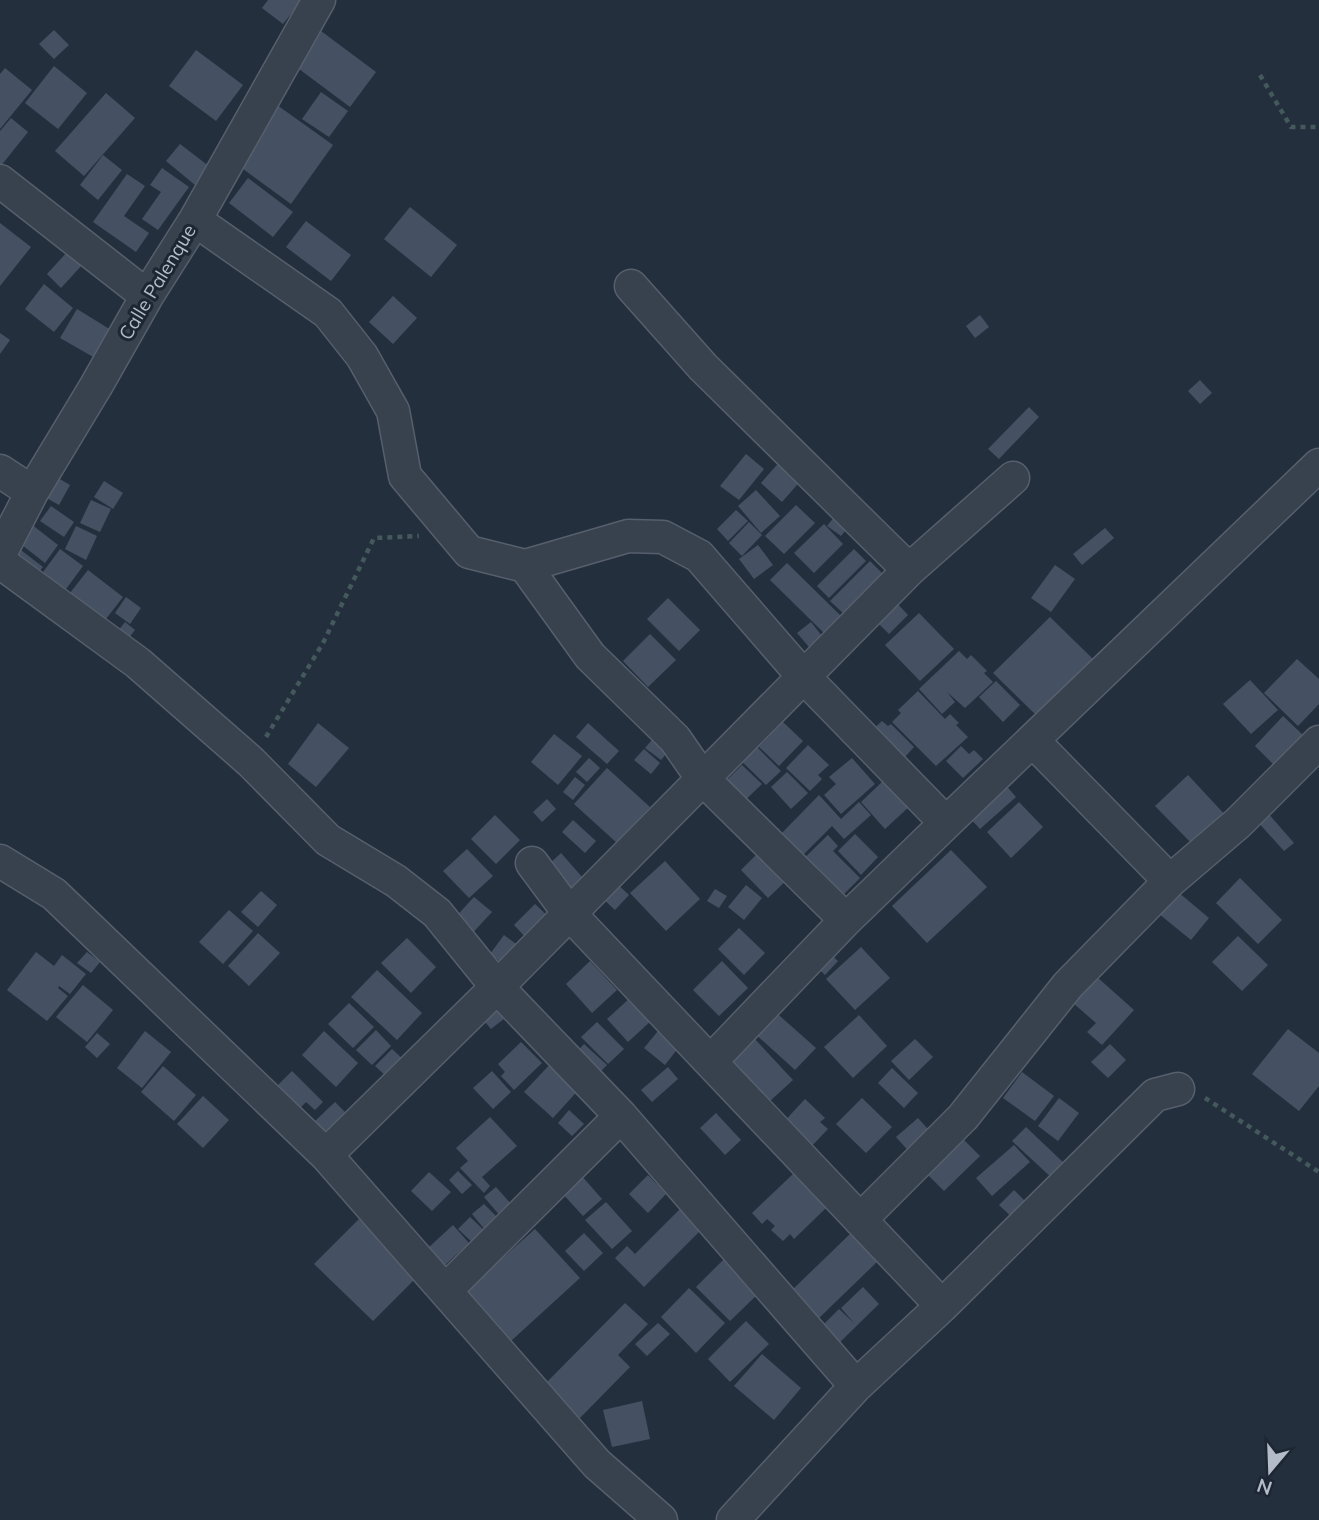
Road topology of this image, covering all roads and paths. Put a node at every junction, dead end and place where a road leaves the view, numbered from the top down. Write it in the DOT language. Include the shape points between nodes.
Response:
graph roads {
  1 [pos="316,5"];
  2 [pos="1260,75"];
  3 [pos="1319,128"];
  4 [pos="0,181"];
  5 [pos="195,220"];
  6 [pos="631,286"];
  7 [pos="147,296"];
  8 [pos="1319,465"];
  9 [pos="0,471"];
  10 [pos="1013,478"];
  11 [pos="32,492"];
  12 [pos="454,535"];
  13 [pos="0,554"];
  14 [pos="0,562"];
  15 [pos="525,566"];
  16 [pos="909,570"];
  17 [pos="803,676"];
  18 [pos="1033,741"];
  19 [pos="1319,742"];
  20 [pos="251,762"];
  21 [pos="702,778"];
  22 [pos="946,823"];
  23 [pos="0,861"];
  24 [pos="532,863"];
  25 [pos="1170,881"];
  26 [pos="569,913"];
  27 [pos="846,920"];
  28 [pos="497,987"];
  29 [pos="711,1060"];
  30 [pos="1178,1089"];
  31 [pos="621,1116"];
  32 [pos="326,1155"];
  33 [pos="1319,1172"];
  34 [pos="860,1220"];
  35 [pos="446,1290"];
  36 [pos="942,1306"];
  37 [pos="856,1386"];
  38 [pos="661,1520"];
  39 [pos="733,1520"];
  1 -- 5 [label="street, Calle Palenque"];
  2 -- 3 [label="path" via="1292,127"];
  4 -- 7 [label="street"];
  5 -- 7 [label="street, Calle Palenque"];
  5 -- 12 [label="street" via="328,313 362,356 393,411 405,476"];
  6 -- 16 [label="street" via="703,367"];
  7 -- 11 [label="street, Calle Palenque"];
  8 -- 18 [label="street"];
  9 -- 11 [label="street"];
  10 -- 16 [label="street"];
  11 -- 13 [label="street, Calle Palenque"];
  12 -- 15 [label="street" via="469,552"];
  12 -- 20 [label="path" via="374,538 323,643"];
  14 -- 20 [label="street" via="138,663"];
  15 -- 17 [label="street" via="628,536 663,537 699,556"];
  15 -- 21 [label="street" via="590,656 675,739"];
  16 -- 17 [label="street"];
  17 -- 21 [label="street"];
  17 -- 22 [label="street"];
  18 -- 22 [label="street"];
  18 -- 25 [label="street"];
  19 -- 25 [label="street" via="1238,823"];
  20 -- 28 [label="street" via="328,840 396,881 436,913"];
  21 -- 26 [label="street"];
  21 -- 27 [label="street"];
  22 -- 27 [label="street"];
  23 -- 32 [label="street" via="54,894"];
  24 -- 26 [label="street"];
  25 -- 34 [label="street" via="1068,985 963,1117"];
  26 -- 28 [label="street"];
  26 -- 29 [label="street"];
  27 -- 29 [label="street"];
  28 -- 31 [label="street"];
  28 -- 32 [label="street"];
  29 -- 34 [label="street"];
  30 -- 33 [label="path" via="1200,1095"];
  30 -- 36 [label="street" via="1154,1095"];
  31 -- 35 [label="street"];
  31 -- 37 [label="street"];
  32 -- 35 [label="street"];
  34 -- 36 [label="street"];
  35 -- 38 [label="street" via="597,1464"];
  36 -- 37 [label="street"];
  37 -- 39 [label="street"];
}
